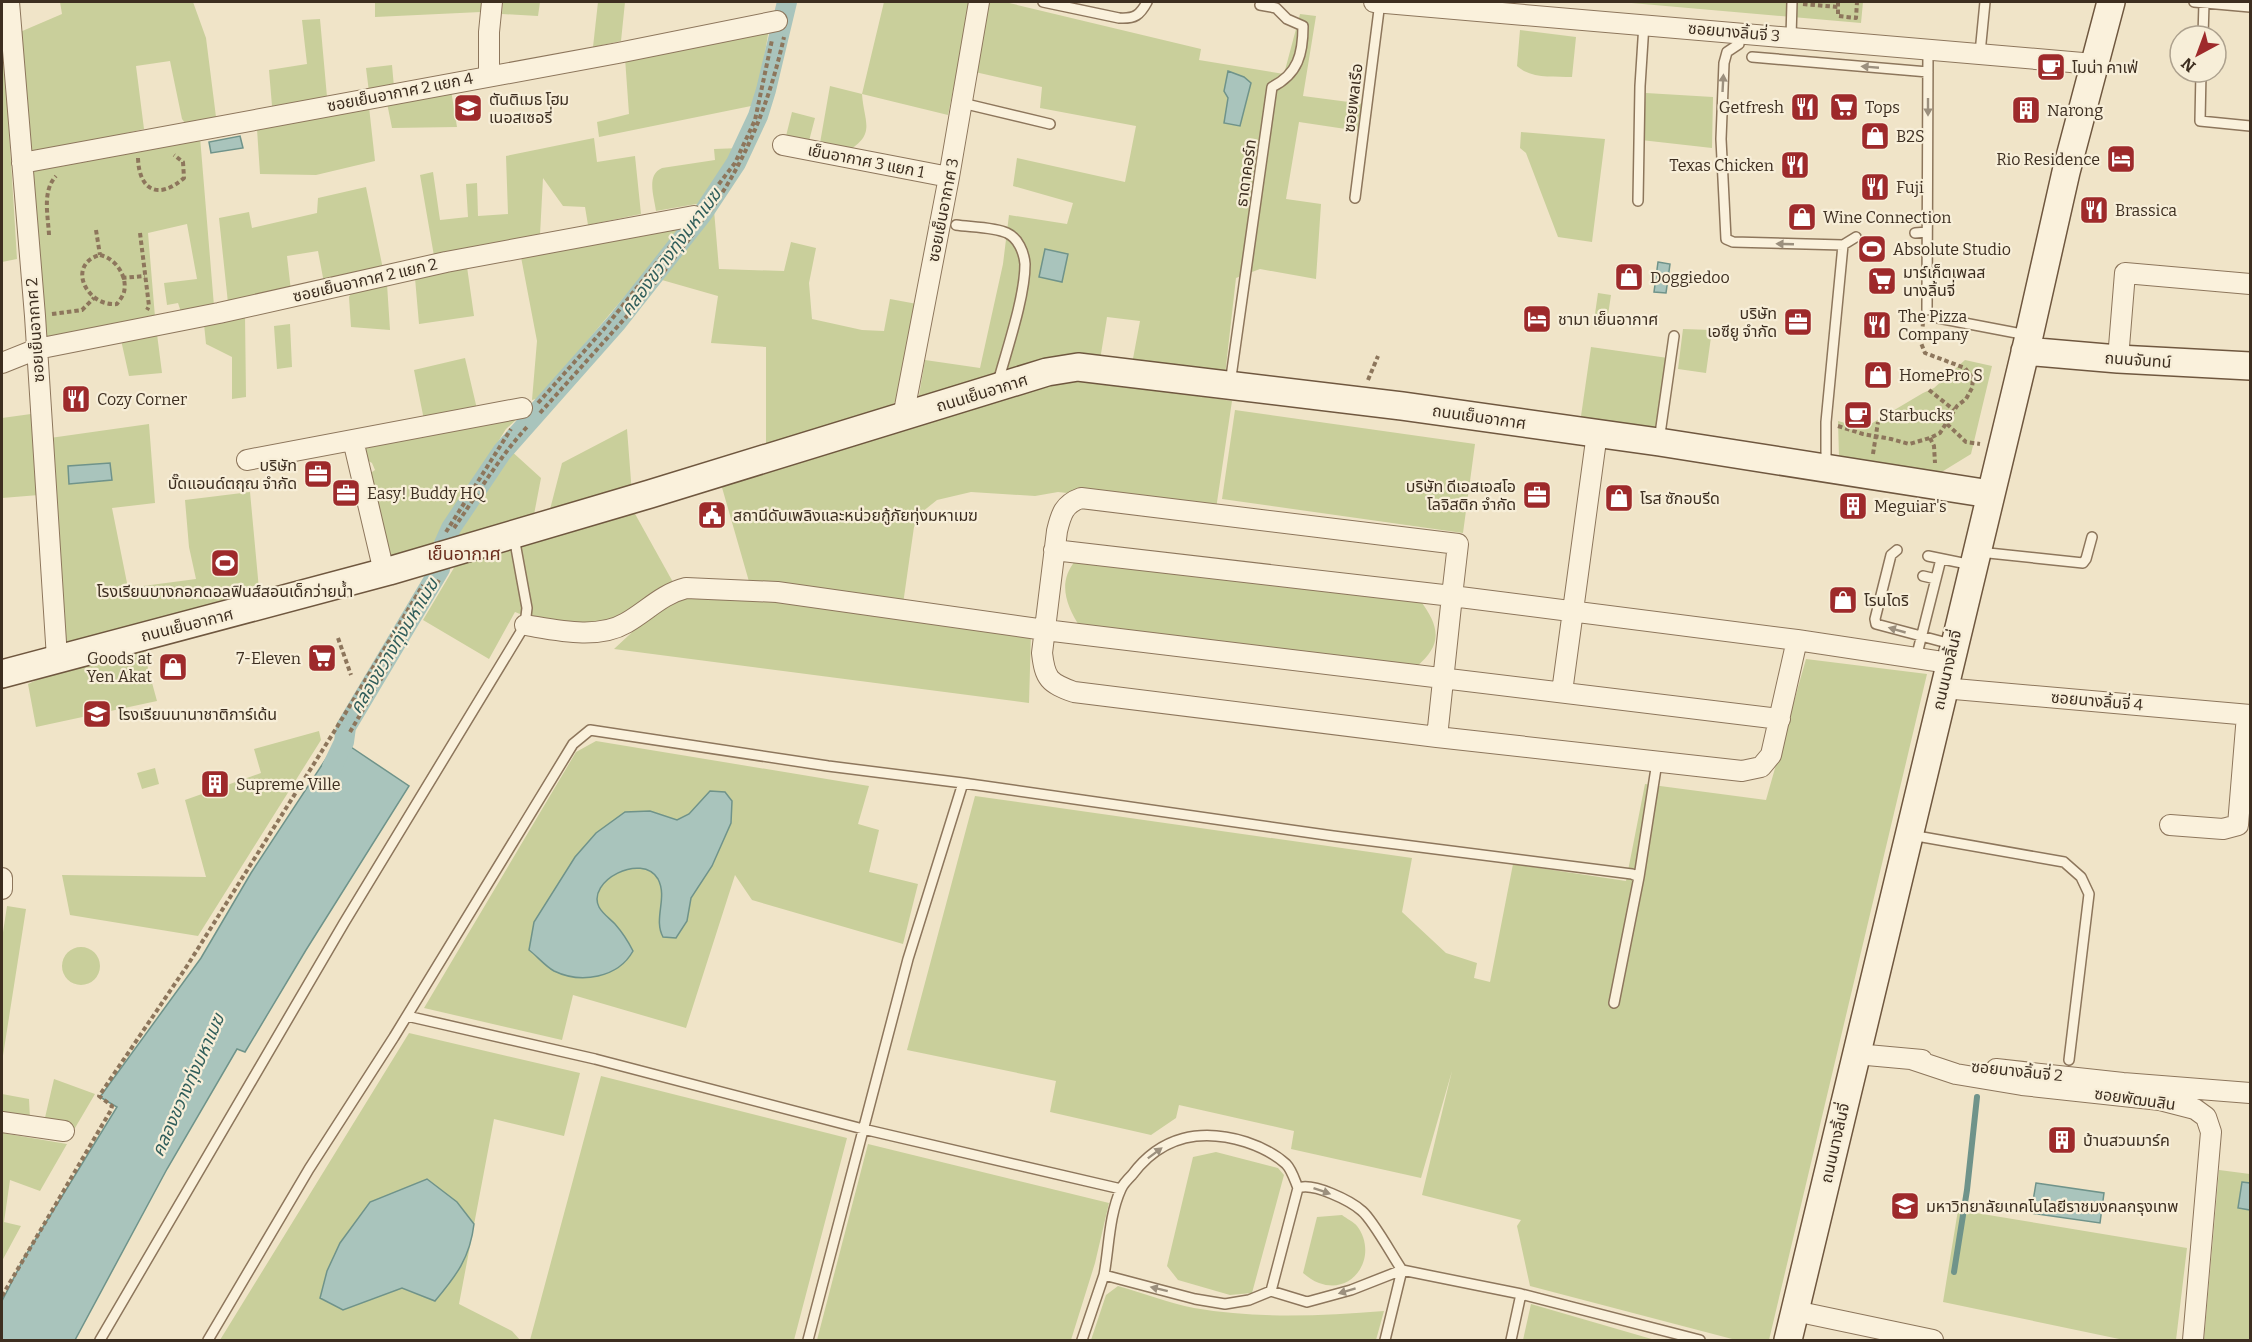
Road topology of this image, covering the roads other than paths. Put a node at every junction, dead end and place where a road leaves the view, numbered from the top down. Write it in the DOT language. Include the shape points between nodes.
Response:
graph roads {
  1 [pos="9,2"];
  2 [pos="492,2"];
  3 [pos="980,2"];
  4 [pos="1043,2"];
  5 [pos="1147,2"];
  6 [pos="1374,2"];
  7 [pos="1380,2"];
  8 [pos="1792,2"];
  9 [pos="1985,2"];
  10 [pos="2111,2"];
  11 [pos="2194,2"];
  12 [pos="2204,3"];
  13 [pos="1260,5"];
  14 [pos="2250,7"];
  15 [pos="1644,24"];
  16 [pos="2203,24"];
  17 [pos="781,27"];
  18 [pos="1791,37"];
  19 [pos="1739,38"];
  20 [pos="1928,48"];
  21 [pos="1980,53"];
  22 [pos="2094,64"];
  23 [pos="1928,72"];
  24 [pos="489,75"];
  25 [pos="2201,84"];
  26 [pos="962,103"];
  27 [pos="1050,124"];
  28 [pos="2250,126"];
  29 [pos="783,145"];
  30 [pos="22,163"];
  31 [pos="949,177"];
  32 [pos="1355,198"];
  33 [pos="1638,201"];
  34 [pos="701,218"];
  35 [pos="956,225"];
  36 [pos="1927,232"];
  37 [pos="1915,233"];
  38 [pos="1856,237"];
  39 [pos="1843,245"];
  40 [pos="2250,284"];
  41 [pos="1926,310"];
  42 [pos="1938,318"];
  43 [pos="1674,336"];
  44 [pos="2027,343"];
  45 [pos="37,349"];
  46 [pos="2118,359"];
  47 [pos="2,363"];
  48 [pos="2250,366"];
  49 [pos="1230,386"];
  50 [pos="997,388"];
  51 [pos="529,414"];
  52 [pos="903,417"];
  53 [pos="1597,433"];
  54 [pos="353,440"];
  55 [pos="1659,442"];
  56 [pos="247,460"];
  57 [pos="1826,469"];
  58 [pos="1990,494"];
  59 [pos="513,535"];
  60 [pos="2092,537"];
  61 [pos="1054,550"];
  62 [pos="1897,550"];
  63 [pos="1928,556"];
  64 [pos="1974,558"];
  65 [pos="1941,559"];
  66 [pos="384,572"];
  67 [pos="1923,576"];
  68 [pos="1936,579"];
  69 [pos="1452,596"];
  70 [pos="1917,602"];
  71 [pos="1929,605"];
  72 [pos="1573,612"];
  73 [pos="525,625"];
  74 [pos="1045,630"];
  75 [pos="1922,637"];
  76 [pos="1797,640"];
  77 [pos="57,658"];
  78 [pos="1916,658"];
  79 [pos="1949,665"];
  80 [pos="2,674"];
  81 [pos="1443,677"];
  82 [pos="1562,692"];
  83 [pos="2249,715"];
  84 [pos="1780,719"];
  85 [pos="1437,737"];
  86 [pos="1658,762"];
  87 [pos="963,783"];
  88 [pos="2170,825"];
  89 [pos="1908,835"];
  90 [pos="1639,877"];
  91 [pos="2,878"];
  92 [pos="2,889"];
  93 [pos="1614,1003"];
  94 [pos="407,1016"];
  95 [pos="1856,1054"];
  96 [pos="1911,1059"];
  97 [pos="2069,1060"];
  98 [pos="2250,1093"];
  99 [pos="2,1122"];
  100 [pos="863,1129"];
  101 [pos="64,1131"];
  102 [pos="1298,1188"];
  103 [pos="1121,1189"];
  104 [pos="1402,1270"];
  105 [pos="1104,1275"];
  106 [pos="1271,1291"];
  107 [pos="1521,1293"];
  108 [pos="1795,1311"];
  109 [pos="100,1341"];
  110 [pos="208,1341"];
  111 [pos="808,1341"];
  112 [pos="1082,1341"];
  113 [pos="1385,1341"];
  114 [pos="1511,1341"];
  115 [pos="1700,1341"];
  116 [pos="1788,1341"];
  117 [pos="1933,1341"];
  118 [pos="2193,1341"];
  1 -- 30 [label="street, ซอยเย็นอากาศ 2"];
  2 -- 24 [label="street"];
  3 -- 26 [label="street, ซอยเย็นอากาศ 3"];
  4 -- 5 [label="lane" via="1119,18 1140,14"];
  6 -- 7 [label="street, ซอยนางลิ้นจี่ 3"];
  7 -- 15 [label="street, ซอยนางลิ้นจี่ 3"];
  7 -- 32 [label="lane, ซอยพลเรือ"];
  8 -- 18 [label="lane"];
  9 -- 21 [label="lane"];
  10 -- 22 [label="street, ถนนนางลิ้นจี่"];
  11 -- 12 [label="lane"];
  12 -- 14 [label="lane"];
  12 -- 16 [label="lane"];
  13 -- 49 [label="lane, ธาดาคอร์ท" via="1276,8 1287,19 1303,26 1303,35 1297,68 1272,87"];
  15 -- 19 [label="street, ซอยนางลิ้นจี่ 3"];
  15 -- 33 [label="lane"];
  17 -- 24 [label="street, ซอยเย็นอากาศ 2 แยก 4"];
  18 -- 19 [label="street, ซอยนางลิ้นจี่ 3"];
  18 -- 20 [label="street, ซอยนางลิ้นจี่ 3"];
  23 -- 19 [label="lane, one-way" via="1753,60"];
  39 -- 19 [label="lane, one-way" via="1726,239 1721,139 1724,63 1727,52"];
  20 -- 21 [label="street, ซอยนางลิ้นจี่ 3"];
  20 -- 23 [label="lane"];
  21 -- 22 [label="street, ซอยนางลิ้นจี่ 3"];
  22 -- 44 [label="street, ถนนนางลิ้นจี่"];
  23 -- 36 [label="lane, one-way"];
  24 -- 30 [label="street, ซอยเย็นอากาศ 2 แยก 4"];
  25 -- 28 [label="lane" via="2200,121"];
  26 -- 27 [label="lane"];
  26 -- 31 [label="street, ซอยเย็นอากาศ 3"];
  29 -- 31 [label="street, เย็นอากาศ 3 แยก 1"];
  30 -- 45 [label="street, ซอยเย็นอากาศ 2" via="44,315"];
  31 -- 52 [label="street, ซอยเย็นอากาศ 3"];
  34 -- 45 [label="street, ซอยเย็นอากาศ 2 แยก 2" via="446,262 226,312"];
  35 -- 50 [label="lane" via="1006,232 1022,249 1023,287"];
  36 -- 37 [label="lane"];
  36 -- 41 [label="lane"];
  38 -- 39 [label="lane"];
  39 -- 57 [label="lane" via="1826,422"];
  40 -- 46 [label="street" via="2125,273"];
  42 -- 44 [label="lane"];
  43 -- 55 [label="lane"];
  44 -- 46 [label="street, ถนนจันทน์"];
  44 -- 58 [label="street, ถนนนางลิ้นจี่"];
  45 -- 47 [label="street, ซอยเย็นอากาศ 2 แยก 2"];
  45 -- 77 [label="street, ซอยเย็นอากาศ 2"];
  46 -- 48 [label="street, ถนนจันทน์"];
  49 -- 50 [label="street, ถนนเย็นอากาศ" via="1078,366"];
  49 -- 53 [label="street, ถนนเย็นอากาศ"];
  50 -- 52 [label="street, ถนนเย็นอากาศ"];
  51 -- 54 [label="street"];
  52 -- 59 [label="street, ถนนเย็นอากาศ"];
  53 -- 55 [label="street, ถนนเย็นอากาศ"];
  53 -- 72 [label="street"];
  54 -- 56 [label="street"];
  54 -- 66 [label="street"];
  55 -- 57 [label="street, ถนนเย็นอากาศ"];
  57 -- 58 [label="street, ถนนเย็นอากาศ"];
  58 -- 64 [label="street, ถนนนางลิ้นจี่"];
  59 -- 66 [label="street, ถนนเย็นอากาศ"];
  59 -- 73 [label="lane" via="527,608"];
  60 -- 64 [label="lane" via="2083,563"];
  61 -- 69 [label="street, ซอยนางลิ้นจี่ 4"];
  61 -- 69 [label="street" via="1060,516 1069,503 1081,498 1458,544"];
  61 -- 74 [label="street"];
  75 -- 62 [label="lane, one-way" via="1876,624 1891,555"];
  63 -- 65 [label="lane"];
  64 -- 65 [label="lane"];
  64 -- 79 [label="street, ถนนนางลิ้นจี่"];
  65 -- 68 [label="lane"];
  66 -- 77 [label="street, ถนนเย็นอากาศ"];
  67 -- 68 [label="lane"];
  68 -- 71 [label="lane"];
  69 -- 72 [label="street, ซอยนางลิ้นจี่ 4"];
  69 -- 81 [label="street"];
  70 -- 71 [label="lane"];
  71 -- 75 [label="lane"];
  72 -- 76 [label="street, ซอยนางลิ้นจี่ 4"];
  72 -- 82 [label="street"];
  73 -- 74 [label="street" via="570,632 612,630 672,592 701,588 777,592"];
  73 -- 109 [label="lane" via="344,923"];
  74 -- 81 [label="street"];
  74 -- 85 [label="street" via="1044,671 1058,687 1074,692"];
  75 -- 78 [label="lane"];
  75 -- 79 [label="lane"];
  76 -- 78 [label="street, ซอยนางลิ้นจี่ 4"];
  76 -- 84 [label="street"];
  77 -- 80 [label="street, ถนนเย็นอากาศ"];
  78 -- 79 [label="street, ซอยนางลิ้นจี่ 4"];
  79 -- 83 [label="street, ซอยนางลิ้นจี่ 4"];
  79 -- 89 [label="street, ถนนนางลิ้นจี่"];
  81 -- 82 [label="street"];
  81 -- 85 [label="street"];
  82 -- 84 [label="street"];
  83 -- 88 [label="street" via="2238,825 2223,829"];
  84 -- 86 [label="street" via="1772,755 1761,767 1742,771"];
  85 -- 86 [label="street"];
  86 -- 90 [label="lane"];
  87 -- 90 [label="lane"];
  87 -- 94 [label="lane" via="590,730 573,744"];
  87 -- 100 [label="lane" via="908,959"];
  89 -- 95 [label="street, ถนนนางลิ้นจี่"];
  89 -- 97 [label="lane" via="2064,862 2080,877 2088,894"];
  90 -- 93 [label="lane"];
  91 -- 92 [label="street"];
  94 -- 100 [label="lane" via="595,1059"];
  94 -- 110 [label="lane" via="309,1169"];
  95 -- 96 [label="street, ซอยนางลิ้นจี่ 2"];
  95 -- 108 [label="street, ถนนนางลิ้นจี่"];
  96 -- 98 [label="street, ซอยนางลิ้นจี่ 2"];
  96 -- 118 [label="street, ซอยพัฒนสิน" via="1956,1074 2022,1086 2160,1100 2195,1109 2206,1117 2211,1132"];
  99 -- 101 [label="street"];
  100 -- 103 [label="lane"];
  100 -- 111 [label="lane"];
  103 -- 102 [label="lane, one-way" via="1137,1167 1169,1143 1191,1136 1224,1135 1265,1148 1288,1165"];
  102 -- 104 [label="lane, one-way" via="1322,1189 1363,1212"];
  102 -- 106 [label="lane"];
  103 -- 105 [label="lane"];
  104 -- 106 [label="lane, one-way" via="1307,1302"];
  104 -- 107 [label="lane"];
  104 -- 113 [label="lane"];
  106 -- 105 [label="lane, one-way" via="1225,1304"];
  105 -- 112 [label="lane"];
  107 -- 114 [label="lane"];
  107 -- 115 [label="lane"];
  108 -- 116 [label="street, ถนนนางลิ้นจี่"];
  108 -- 117 [label="street"];
}
